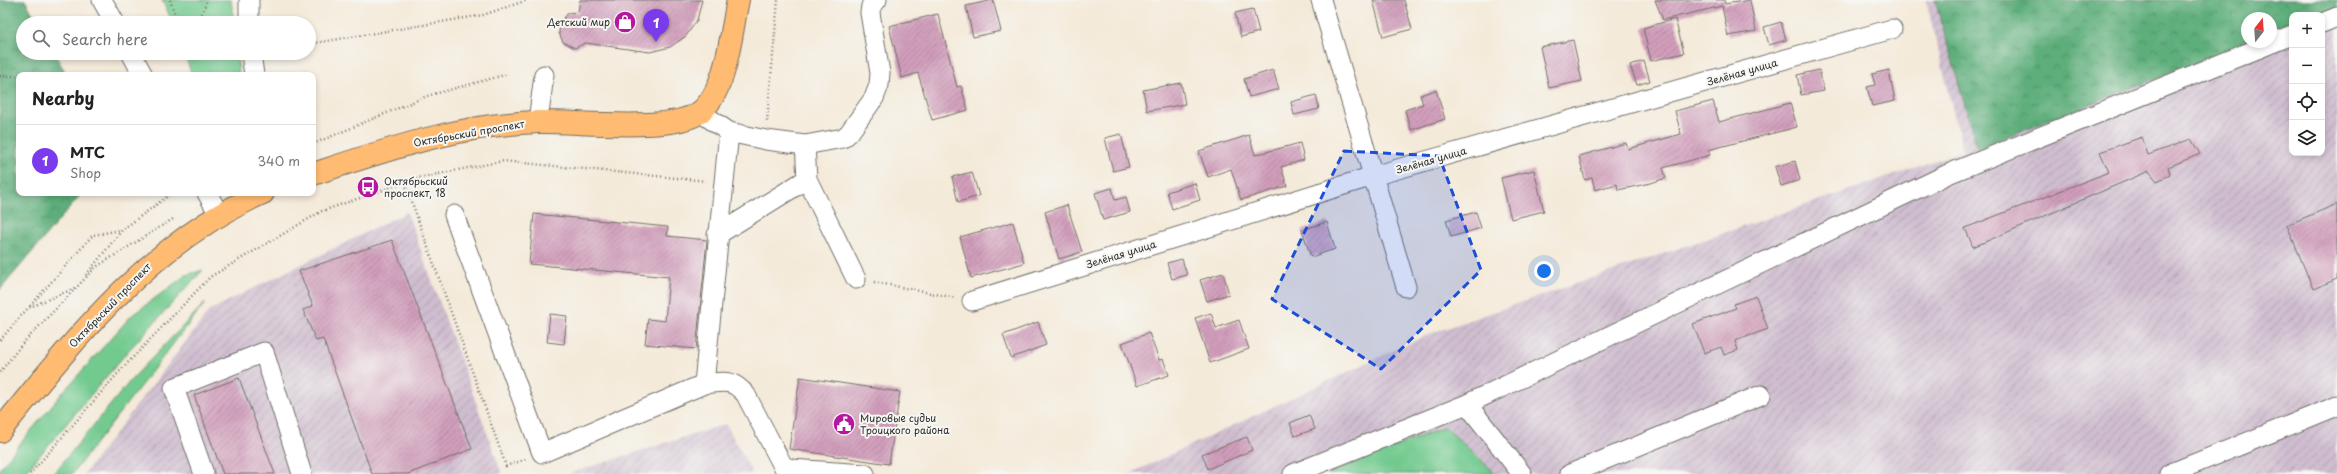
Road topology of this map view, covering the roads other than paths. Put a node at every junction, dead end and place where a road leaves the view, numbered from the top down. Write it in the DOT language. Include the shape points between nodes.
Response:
graph roads {
  1 [pos="102,0"];
  2 [pos="249,0"];
  3 [pos="738,0"];
  4 [pos="877,0"];
  5 [pos="1321,0"];
  6 [pos="111,16"];
  7 [pos="249,16"];
  8 [pos="2337,17"];
  9 [pos="2325,22"];
  10 [pos="1892,30"];
  11 [pos="2289,36"];
  12 [pos="135,60"];
  13 [pos="252,60"];
  14 [pos="141,72"];
  15 [pos="254,72"];
  16 [pos="544,75"];
  17 [pos="700,112"];
  18 [pos="538,122"];
  19 [pos="729,132"];
  20 [pos="806,145"];
  21 [pos="316,173"];
  22 [pos="1373,176"];
  23 [pos="807,180"];
  24 [pos="209,196"];
  25 [pos="256,196"];
  26 [pos="454,215"];
  27 [pos="220,216"];
  28 [pos="717,235"];
  29 [pos="856,279"];
  30 [pos="1406,287"];
  31 [pos="972,301"];
  32 [pos="704,384"];
  33 [pos="1761,395"];
  34 [pos="1467,404"];
  35 [pos="2337,406"];
  36 [pos="0,431"];
  37 [pos="204,474"];
  38 [pos="302,474"];
  39 [pos="865,474"];
  40 [pos="1293,474"];
  41 [pos="1522,474"];
  42 [pos="1570,474"];
  43 [pos="2169,474"];
  1 -- 6 [label="street"];
  2 -- 7 [label="street"];
  3 -- 17 [label="main road" via="721,78 713,99"];
  4 -- 20 [label="street" via="871,6 870,14 880,73 874,98 849,133 842,138"];
  5 -- 22 [label="street"];
  8 -- 9 [label="street"];
  10 -- 22 [label="street, Зелёная улица"];
  11 -- 34 [label="street" via="1948,174"];
  12 -- 14 [label="street"];
  13 -- 15 [label="street"];
  16 -- 18 [label="street"];
  17 -- 18 [label="main road, Октябрьский проспект" via="684,120 660,123"];
  17 -- 19 [label="street"];
  18 -- 21 [label="main road, Октябрьский проспект" via="495,126 410,143"];
  19 -- 20 [label="street"];
  19 -- 28 [label="street"];
  20 -- 23 [label="street"];
  22 -- 30 [label="street"];
  22 -- 31 [label="street, Зелёная улица"];
  23 -- 28 [label="street"];
  23 -- 29 [label="street"];
  24 -- 27 [label="street"];
  25 -- 27 [label="main road, Октябрьский проспект" via="237,204"];
  26 -- 32 [label="street" via="542,453"];
  27 -- 36 [label="main road, Октябрьский проспект" via="151,262 74,340"];
  28 -- 32 [label="street"];
  32 -- 39 [label="street" via="725,381 737,385 746,395 783,466 791,469"];
  33 -- 42 [label="street"];
  34 -- 40 [label="street"];
  34 -- 41 [label="street"];
  35 -- 43 [label="street"];
  37 -- 38 [label="street" via="174,388 264,352"];
}
